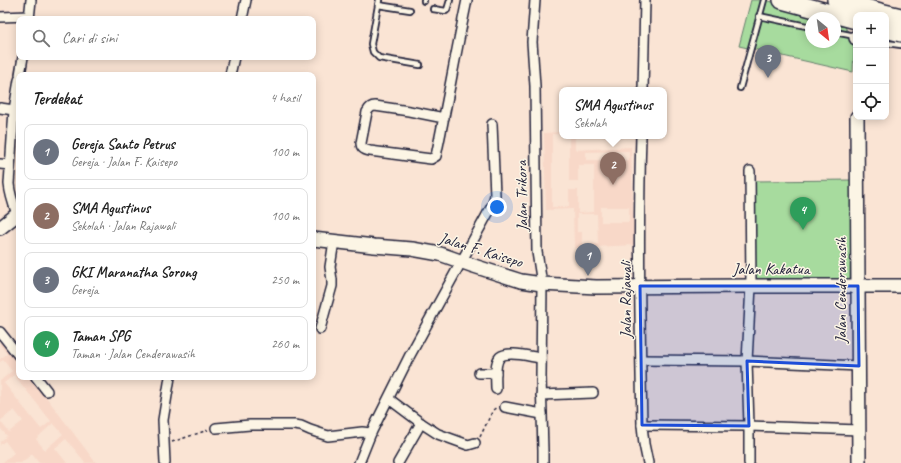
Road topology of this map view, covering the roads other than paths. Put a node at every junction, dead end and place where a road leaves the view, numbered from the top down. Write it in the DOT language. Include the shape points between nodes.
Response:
graph roads {
  1 [pos="31,0"];
  2 [pos="246,0"];
  3 [pos="450,0"];
  4 [pos="467,0"];
  5 [pos="535,0"];
  6 [pos="645,0"];
  7 [pos="764,0"];
  8 [pos="782,0"];
  9 [pos="836,0"];
  10 [pos="378,3"];
  11 [pos="433,9"];
  12 [pos="410,10"];
  13 [pos="860,11"];
  14 [pos="29,16"];
  15 [pos="243,16"];
  16 [pos="759,16"];
  17 [pos="0,17"];
  18 [pos="901,17"];
  19 [pos="16,18"];
  20 [pos="805,26"];
  21 [pos="889,30"];
  22 [pos="841,33"];
  23 [pos="901,34"];
  24 [pos="853,36"];
  25 [pos="889,43"];
  26 [pos="901,46"];
  27 [pos="22,60"];
  28 [pos="233,60"];
  29 [pos="420,65"];
  30 [pos="20,72"];
  31 [pos="231,72"];
  32 [pos="643,87"];
  33 [pos="740,88"];
  34 [pos="16,98"];
  35 [pos="0,108"];
  36 [pos="14,110"];
  37 [pos="444,118"];
  38 [pos="857,120"];
  39 [pos="492,124"];
  40 [pos="641,139"];
  41 [pos="0,164"];
  42 [pos="10,165"];
  43 [pos="750,172"];
  44 [pos="16,208"];
  45 [pos="16,215"];
  46 [pos="0,228"];
  47 [pos="316,238"];
  48 [pos="334,241"];
  49 [pos="462,262"];
  50 [pos="542,284"];
  51 [pos="640,286"];
  52 [pos="751,286"];
  53 [pos="858,286"];
  54 [pos="901,286"];
  55 [pos="320,329"];
  56 [pos="0,332"];
  57 [pos="16,352"];
  58 [pos="541,358"];
  59 [pos="641,360"];
  60 [pos="747,361"];
  61 [pos="858,366"];
  62 [pos="479,373"];
  63 [pos="496,373"];
  64 [pos="38,380"];
  65 [pos="170,380"];
  66 [pos="496,389"];
  67 [pos="47,391"];
  68 [pos="593,393"];
  69 [pos="541,395"];
  70 [pos="389,399"];
  71 [pos="505,407"];
  72 [pos="542,414"];
  73 [pos="421,423"];
  74 [pos="642,425"];
  75 [pos="749,426"];
  76 [pos="216,428"];
  77 [pos="859,430"];
  78 [pos="371,433"];
  79 [pos="475,443"];
  80 [pos="165,463"];
  81 [pos="359,463"];
  82 [pos="398,463"];
  83 [pos="543,463"];
  84 [pos="648,463"];
  85 [pos="749,463"];
  86 [pos="859,463"];
  1 -- 14 [label="street"];
  2 -- 15 [label="street"];
  3 -- 11 [label="lane" via="446,11"];
  4 -- 37 [label="street"];
  5 -- 50 [label="street, Jalan Trikora" via="532,42 538,252"];
  6 -- 32 [label="street"];
  7 -- 16 [label="lane"];
  8 -- 13 [label="highway"];
  9 -- 13 [label="highway"];
  10 -- 12 [label="lane"];
  10 -- 29 [label="lane" via="371,44 373,52 379,58"];
  13 -- 18 [label="highway"];
  16 -- 20 [label="lane"];
  16 -- 33 [label="lane"];
  17 -- 19 [label="street"];
  21 -- 23 [label="highway"];
  22 -- 24 [label="lane"];
  25 -- 26 [label="lane"];
  27 -- 30 [label="street"];
  28 -- 31 [label="street"];
  34 -- 36 [label="street"];
  35 -- 36 [label="street"];
  36 -- 42 [label="street"];
  37 -- 37 [label="street" via="436,156 431,159 370,151 361,146 367,112 372,106"];
  38 -- 53 [label="street, Jalan Cenderawasih"];
  39 -- 49 [label="street" via="495,195 493,204"];
  40 -- 51 [label="street, Jalan Rajawali"];
  41 -- 42 [label="street"];
  42 -- 44 [label="street" via="10,194"];
  43 -- 52 [label="street"];
  45 -- 46 [label="street"];
  47 -- 48 [label="street, Jalan F. Kaisepo"];
  48 -- 49 [label="street, Jalan F. Kaisepo" via="412,249 440,254"];
  48 -- 55 [label="street" via="330,267 332,286"];
  49 -- 50 [label="street, Jalan F. Kaisepo" via="521,281"];
  49 -- 70 [label="street" via="409,357"];
  50 -- 51 [label="street, Jalan F. Kaisepo"];
  50 -- 58 [label="street, Jalan Trikora"];
  51 -- 52 [label="street, Jalan Kakatua"];
  51 -- 59 [label="street, Jalan Rajawali"];
  52 -- 53 [label="street, Jalan Kakatua"];
  52 -- 60 [label="street"];
  53 -- 54 [label="street, Jalan Kakatua"];
  53 -- 61 [label="street, Jalan Cenderawasih"];
  56 -- 57 [label="street"];
  58 -- 63 [label="street" via="506,354 497,362"];
  58 -- 69 [label="street, Jalan Trikora"];
  59 -- 60 [label="street"];
  59 -- 74 [label="street, Jalan Rajawali"];
  60 -- 61 [label="street"];
  60 -- 75 [label="street"];
  61 -- 77 [label="street, Jalan Cenderawasih"];
  62 -- 63 [label="street"];
  63 -- 66 [label="street"];
  64 -- 67 [label="street"];
  65 -- 80 [label="street" via="163,420"];
  68 -- 69 [label="street"];
  69 -- 72 [label="street, Jalan Trikora"];
  70 -- 73 [label="street"];
  70 -- 78 [label="street"];
  71 -- 72 [label="street"];
  72 -- 83 [label="street, Jalan Trikora"];
  73 -- 79 [label="street" via="438,434 468,445"];
  73 -- 82 [label="street"];
  74 -- 75 [label="street"];
  74 -- 84 [label="street, Jalan Rajawali"];
  75 -- 77 [label="street"];
  75 -- 85 [label="street"];
  76 -- 78 [label="street" via="294,424 328,436"];
  77 -- 86 [label="street, Jalan Cenderawasih"];
  78 -- 81 [label="street"];
}
